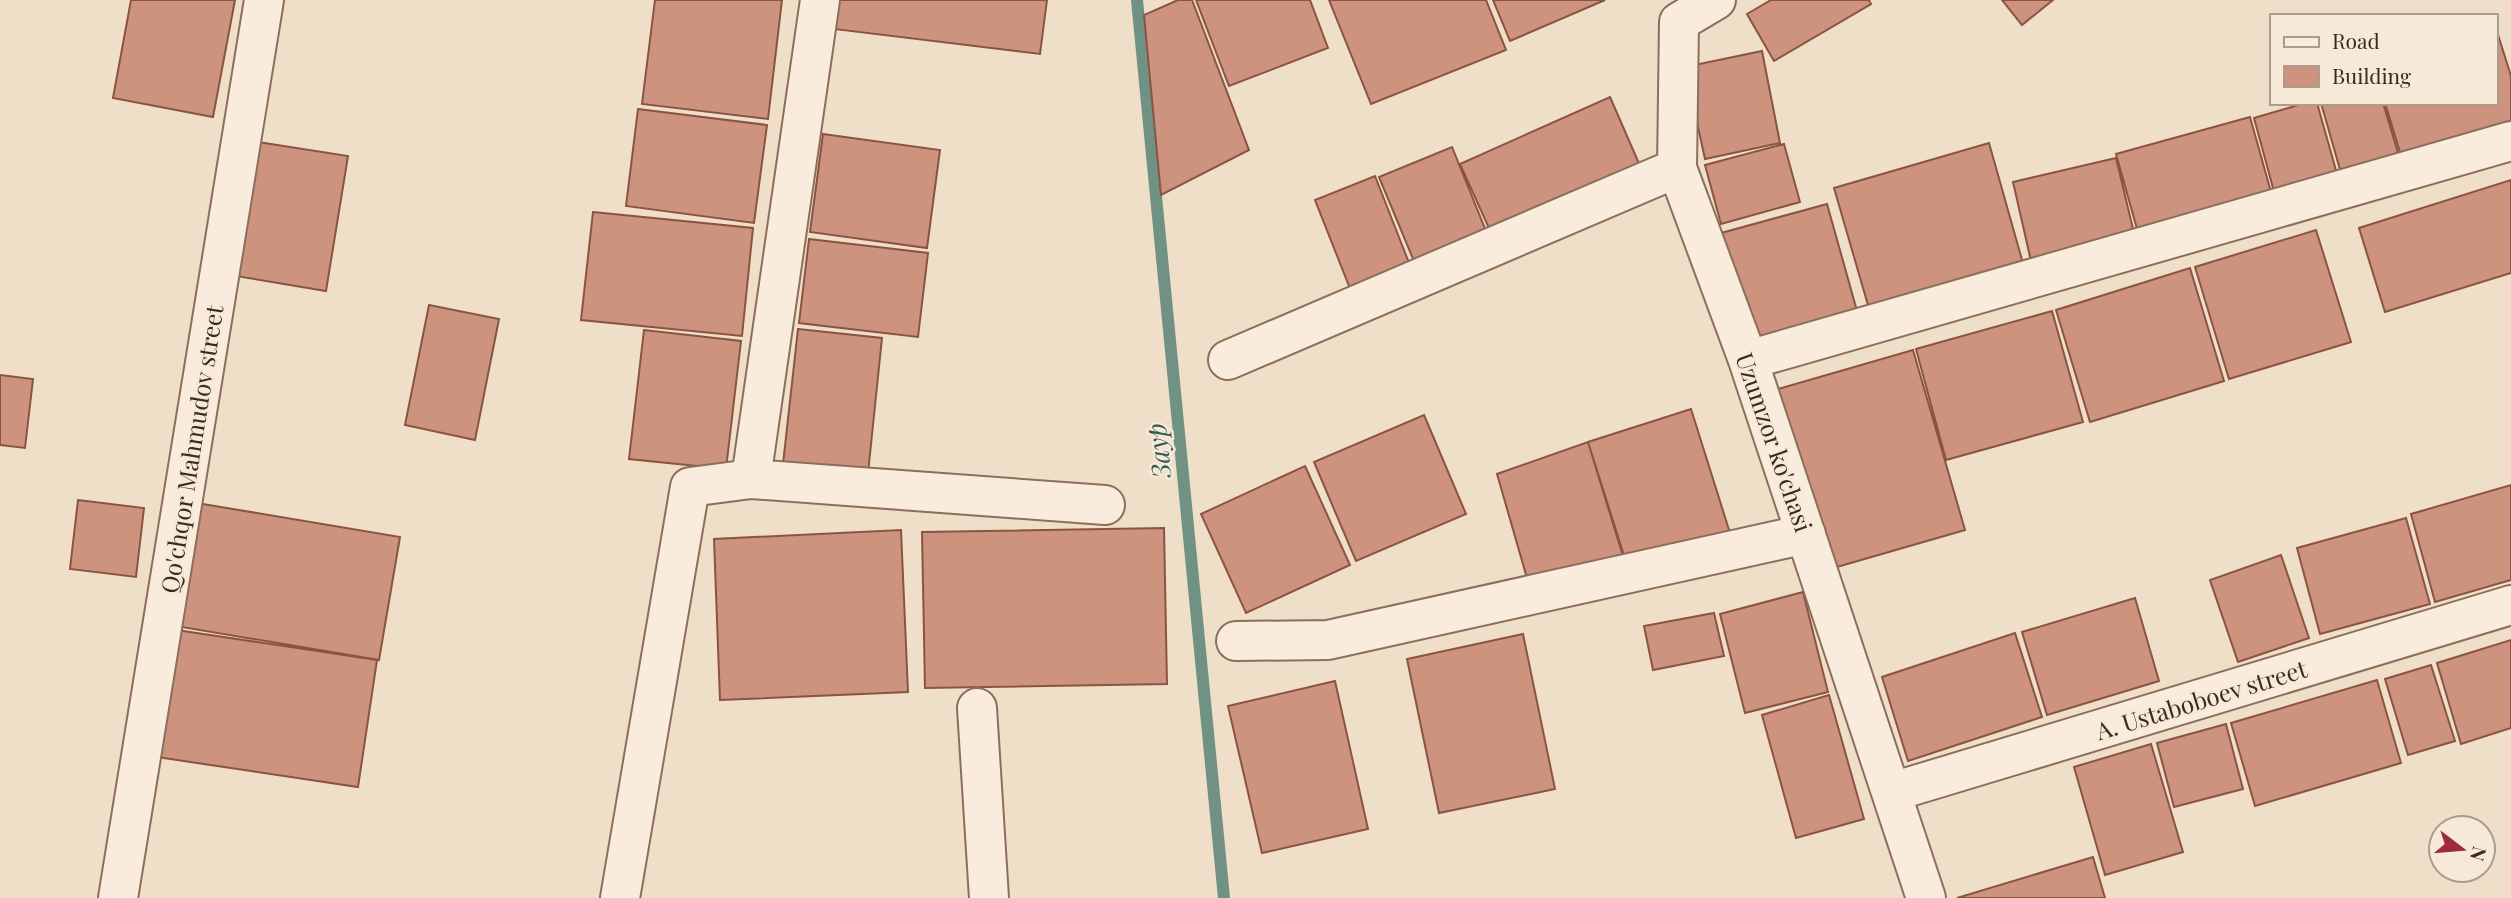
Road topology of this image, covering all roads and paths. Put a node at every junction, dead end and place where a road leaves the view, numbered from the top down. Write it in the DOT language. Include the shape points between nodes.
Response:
graph roads {
  1 [pos="264,0"];
  2 [pos="820,0"];
  3 [pos="1716,0"];
  4 [pos="2511,141"];
  5 [pos="1677,168"];
  6 [pos="1228,360"];
  7 [pos="1748,360"];
  8 [pos="751,479"];
  9 [pos="1105,505"];
  10 [pos="1806,534"];
  11 [pos="2511,605"];
  12 [pos="1236,641"];
  13 [pos="977,708"];
  14 [pos="1892,792"];
  15 [pos="118,898"];
  16 [pos="620,898"];
  17 [pos="989,898"];
  18 [pos="1926,898"];
  1 -- 15 [label="street, Qo'chqor Mahmudov street"];
  2 -- 8 [label="street"];
  3 -- 5 [label="street, Uzumzor ko'chasi" via="1679,22"];
  4 -- 7 [label="street"];
  5 -- 6 [label="street"];
  5 -- 7 [label="street, Uzumzor ko'chasi"];
  7 -- 10 [label="street, Uzumzor ko'chasi"];
  8 -- 9 [label="street"];
  8 -- 16 [label="street" via="690,487"];
  10 -- 12 [label="street" via="1328,640"];
  10 -- 14 [label="street, Uzumzor ko'chasi"];
  11 -- 14 [label="street, A. Ustaboboev street"];
  13 -- 17 [label="street"];
  14 -- 18 [label="street, Uzumzor ko'chasi"];
}
